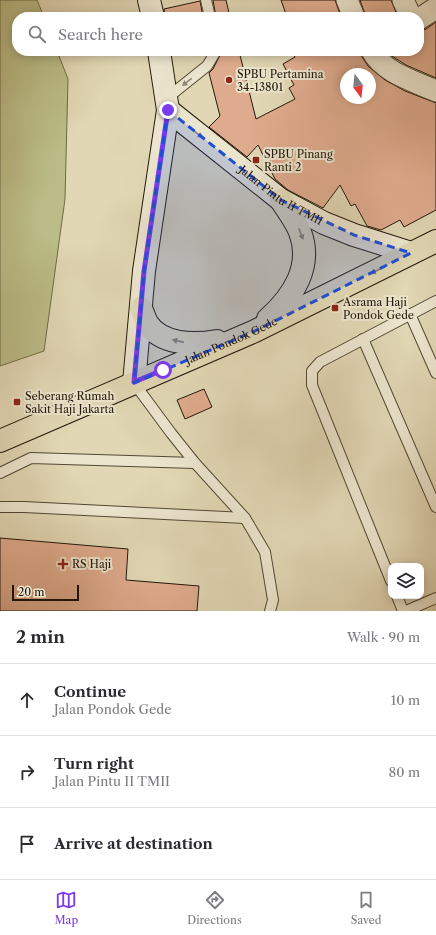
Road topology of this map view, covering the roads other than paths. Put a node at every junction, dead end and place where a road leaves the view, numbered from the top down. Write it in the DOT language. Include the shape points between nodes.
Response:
graph roads {
  1 [pos="149,0"];
  2 [pos="206,0"];
  3 [pos="347,0"];
  4 [pos="403,0"];
  5 [pos="436,8"];
  6 [pos="152,12"];
  7 [pos="209,12"];
  8 [pos="352,12"];
  9 [pos="409,12"];
  10 [pos="424,16"];
  11 [pos="160,56"];
  12 [pos="213,56"];
  13 [pos="375,56"];
  14 [pos="436,91"];
  15 [pos="167,104"];
  16 [pos="281,200"];
  17 [pos="427,248"];
  18 [pos="436,301"];
  19 [pos="141,308"];
  20 [pos="410,314"];
  21 [pos="249,333"];
  22 [pos="363,339"];
  23 [pos="436,373"];
  24 [pos="134,382"];
  25 [pos="0,441"];
  26 [pos="195,463"];
  27 [pos="0,473"];
  28 [pos="0,507"];
  29 [pos="436,507"];
  30 [pos="244,518"];
  31 [pos="388,574"];
  32 [pos="436,598"];
  33 [pos="399,599"];
  34 [pos="270,611"];
  35 [pos="405,611"];
  1 -- 6 [label="street"];
  2 -- 7 [label="lane"];
  3 -- 8 [label="street"];
  4 -- 9 [label="street"];
  5 -- 10 [label="street"];
  11 -- 15 [label="street"];
  12 -- 15 [label="lane, one-way" via="207,66"];
  13 -- 14 [label="street" via="392,71"];
  15 -- 16 [label="street, Jalan Pintu II TMII, one-way"];
  15 -- 19 [label="street"];
  16 -- 17 [label="street, Jalan Pintu II TMII" via="324,223 354,235"];
  16 -- 21 [label="main road, one-way" via="300,230 305,246 304,266 280,308"];
  17 -- 21 [label="main road, Jalan Pondok Gede, one-way"];
  18 -- 20 [label="lane"];
  21 -- 19 [label="main road, one-way" via="196,344 179,342 155,332 147,323"];
  19 -- 24 [label="street"];
  20 -- 22 [label="lane"];
  20 -- 23 [label="lane"];
  21 -- 24 [label="main road, Jalan Pondok Gede"];
  22 -- 29 [label="lane"];
  22 -- 31 [label="lane" via="320,362 312,371 311,378"];
  24 -- 25 [label="main road, Jalan Pondok Gede"];
  24 -- 26 [label="lane"];
  26 -- 27 [label="lane" via="31,458"];
  26 -- 30 [label="lane"];
  28 -- 30 [label="lane" via="24,506"];
  30 -- 34 [label="lane" via="265,552 273,600"];
  32 -- 35 [label="lane"];
  33 -- 35 [label="lane"];
}
